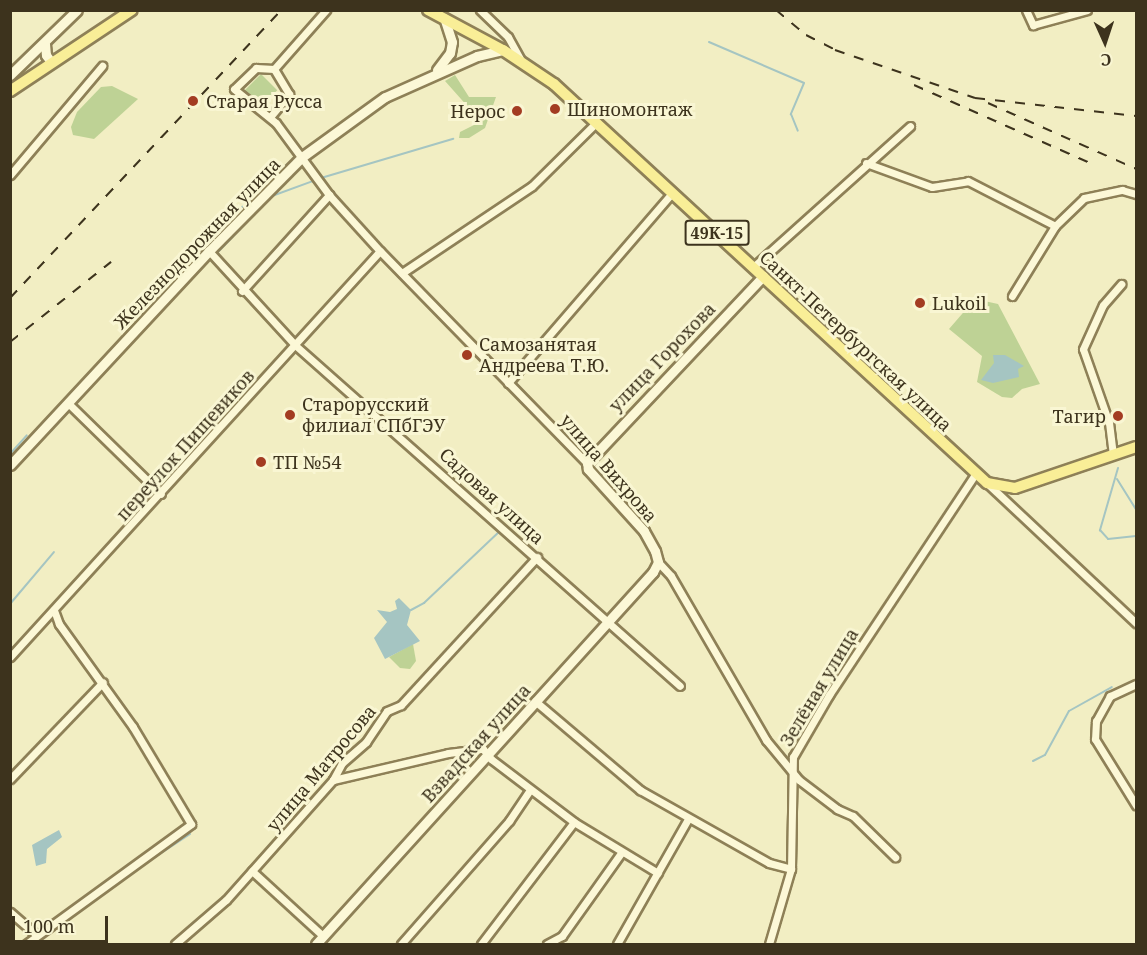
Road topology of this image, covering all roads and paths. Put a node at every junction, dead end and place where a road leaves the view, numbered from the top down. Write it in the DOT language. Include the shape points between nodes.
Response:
graph roads {
  1 [pos="77,10"];
  2 [pos="132,10"];
  3 [pos="326,10"];
  4 [pos="428,10"];
  5 [pos="480,10"];
  6 [pos="1026,10"];
  7 [pos="1087,10"];
  8 [pos="444,18"];
  9 [pos="45,44"];
  10 [pos="503,50"];
  11 [pos="51,62"];
  12 [pos="522,63"];
  13 [pos="102,66"];
  14 [pos="274,69"];
  15 [pos="433,74"];
  16 [pos="10,75"];
  17 [pos="10,91"];
  18 [pos="270,117"];
  19 [pos="597,122"];
  20 [pos="910,126"];
  21 [pos="302,157"];
  22 [pos="866,163"];
  23 [pos="10,175"];
  24 [pos="673,192"];
  25 [pos="1137,194"];
  26 [pos="329,195"];
  27 [pos="1055,226"];
  28 [pos="209,251"];
  29 [pos="380,251"];
  30 [pos="753,267"];
  31 [pos="402,273"];
  32 [pos="763,276"];
  33 [pos="1121,284"];
  34 [pos="242,291"];
  35 [pos="1012,296"];
  36 [pos="295,345"];
  37 [pos="508,382"];
  38 [pos="70,405"];
  39 [pos="1137,447"];
  40 [pos="1113,455"];
  41 [pos="587,463"];
  42 [pos="10,465"];
  43 [pos="975,474"];
  44 [pos="987,483"];
  45 [pos="161,495"];
  46 [pos="537,557"];
  47 [pos="658,561"];
  48 [pos="54,610"];
  49 [pos="610,620"];
  50 [pos="1137,623"];
  51 [pos="10,657"];
  52 [pos="103,682"];
  53 [pos="1137,684"];
  54 [pos="680,686"];
  55 [pos="536,701"];
  56 [pos="487,754"];
  57 [pos="791,769"];
  58 [pos="10,779"];
  59 [pos="333,780"];
  60 [pos="531,790"];
  61 [pos="1137,805"];
  62 [pos="688,819"];
  63 [pos="574,822"];
  64 [pos="621,853"];
  65 [pos="895,857"];
  66 [pos="790,869"];
  67 [pos="252,871"];
  68 [pos="658,873"];
  69 [pos="10,912"];
  70 [pos="36,935"];
  71 [pos="323,936"];
  72 [pos="26,945"];
  73 [pos="175,945"];
  74 [pos="316,945"];
  75 [pos="401,945"];
  76 [pos="481,945"];
  77 [pos="548,945"];
  78 [pos="617,945"];
  79 [pos="769,945"];
  1 -- 9 [label="street"];
  2 -- 11 [label="main road"];
  3 -- 14 [label="street"];
  4 -- 8 [label="main road, 49К-15"];
  5 -- 12 [label="street, Санкт-Петербургская улица" via="508,37"];
  6 -- 7 [label="street" via="1033,25"];
  8 -- 10 [label="main road, 49К-15"];
  8 -- 15 [label="street" via="452,42 443,64"];
  9 -- 11 [label="street"];
  9 -- 16 [label="street"];
  10 -- 12 [label="main road, 49К-15"];
  10 -- 15 [label="street, Железнодорожная улица"];
  11 -- 17 [label="main road"];
  12 -- 19 [label="main road, Санкт-Петербургская улица / 49К-15"];
  13 -- 23 [label="street"];
  14 -- 18 [label="street" via="289,94"];
  14 -- 18 [label="street, улица Вихрова" via="256,68 234,89 256,110"];
  15 -- 21 [label="street, Железнодорожная улица" via="365,109"];
  18 -- 21 [label="street, улица Вихрова"];
  19 -- 24 [label="main road, Санкт-Петербургская улица / 49К-15"];
  19 -- 31 [label="street" via="532,186"];
  20 -- 22 [label="street"];
  21 -- 26 [label="street, улица Вихрова"];
  21 -- 28 [label="street, Железнодорожная улица"];
  22 -- 27 [label="street" via="932,187 968,181"];
  22 -- 30 [label="street"];
  24 -- 30 [label="main road, Санкт-Петербургская улица / 49К-15"];
  24 -- 37 [label="street"];
  25 -- 27 [label="street" via="1122,190 1095,193 1084,198"];
  26 -- 29 [label="street, улица Вихрова"];
  26 -- 34 [label="street"];
  27 -- 35 [label="street"];
  28 -- 34 [label="street, Садовая улица"];
  28 -- 38 [label="street, Железнодорожная улица"];
  29 -- 31 [label="street, улица Вихрова"];
  29 -- 36 [label="street, переулок Пищевиков"];
  30 -- 32 [label="main road, Санкт-Петербургская улица / 49К-15"];
  31 -- 37 [label="street, улица Вихрова"];
  32 -- 41 [label="street, улица Горохова"];
  32 -- 43 [label="main road, Санкт-Петербургская улица / 49К-15"];
  33 -- 40 [label="street" via="1102,304 1083,349 1109,423"];
  34 -- 36 [label="street, Садовая улица"];
  36 -- 45 [label="street, переулок Пищевиков"];
  36 -- 46 [label="street, Садовая улица"];
  37 -- 41 [label="street, улица Вихрова"];
  38 -- 42 [label="street, Железнодорожная улица"];
  38 -- 45 [label="street"];
  39 -- 40 [label="main road, 49К-15"];
  40 -- 44 [label="main road, 49К-15" via="1015,488"];
  41 -- 47 [label="street, улица Вихрова" via="588,469 644,531"];
  43 -- 44 [label="main road, 49К-15"];
  43 -- 57 [label="street, Зелёная улица" via="812,721"];
  44 -- 50 [label="street"];
  45 -- 48 [label="street, переулок Пищевиков"];
  46 -- 49 [label="street, Садовая улица"];
  46 -- 59 [label="street, улица Матросова" via="401,705 387,711"];
  47 -- 49 [label="street, Взвадская улица" via="653,572"];
  47 -- 57 [label="street, улица Вихрова" via="671,576 745,708"];
  48 -- 51 [label="street, переулок Пищевиков"];
  48 -- 52 [label="street" via="59,624"];
  49 -- 54 [label="street, Садовая улица"];
  49 -- 55 [label="street, Взвадская улица"];
  52 -- 58 [label="street"];
  52 -- 70 [label="street" via="191,824"];
  53 -- 61 [label="street" via="1110,696 1096,722 1095,739"];
  55 -- 56 [label="street, Взвадская улица"];
  55 -- 62 [label="street" via="640,790"];
  56 -- 59 [label="street" via="483,749 473,748"];
  56 -- 60 [label="street"];
  56 -- 71 [label="street, Взвадская улица"];
  57 -- 65 [label="street, улица Вихрова" via="837,809 853,816"];
  57 -- 66 [label="street, Зелёная улица"];
  59 -- 67 [label="street, улица Матросова"];
  60 -- 63 [label="street"];
  60 -- 75 [label="street" via="509,821"];
  62 -- 66 [label="street" via="769,863"];
  62 -- 68 [label="street"];
  63 -- 64 [label="street"];
  63 -- 76 [label="street"];
  64 -- 68 [label="street"];
  64 -- 77 [label="street" via="562,936"];
  66 -- 79 [label="street, Зелёная улица"];
  67 -- 71 [label="street"];
  67 -- 73 [label="street, улица Матросова"];
  68 -- 78 [label="street"];
  69 -- 70 [label="street" via="24,919"];
  70 -- 72 [label="street"];
  71 -- 74 [label="street, Взвадская улица"];
}
